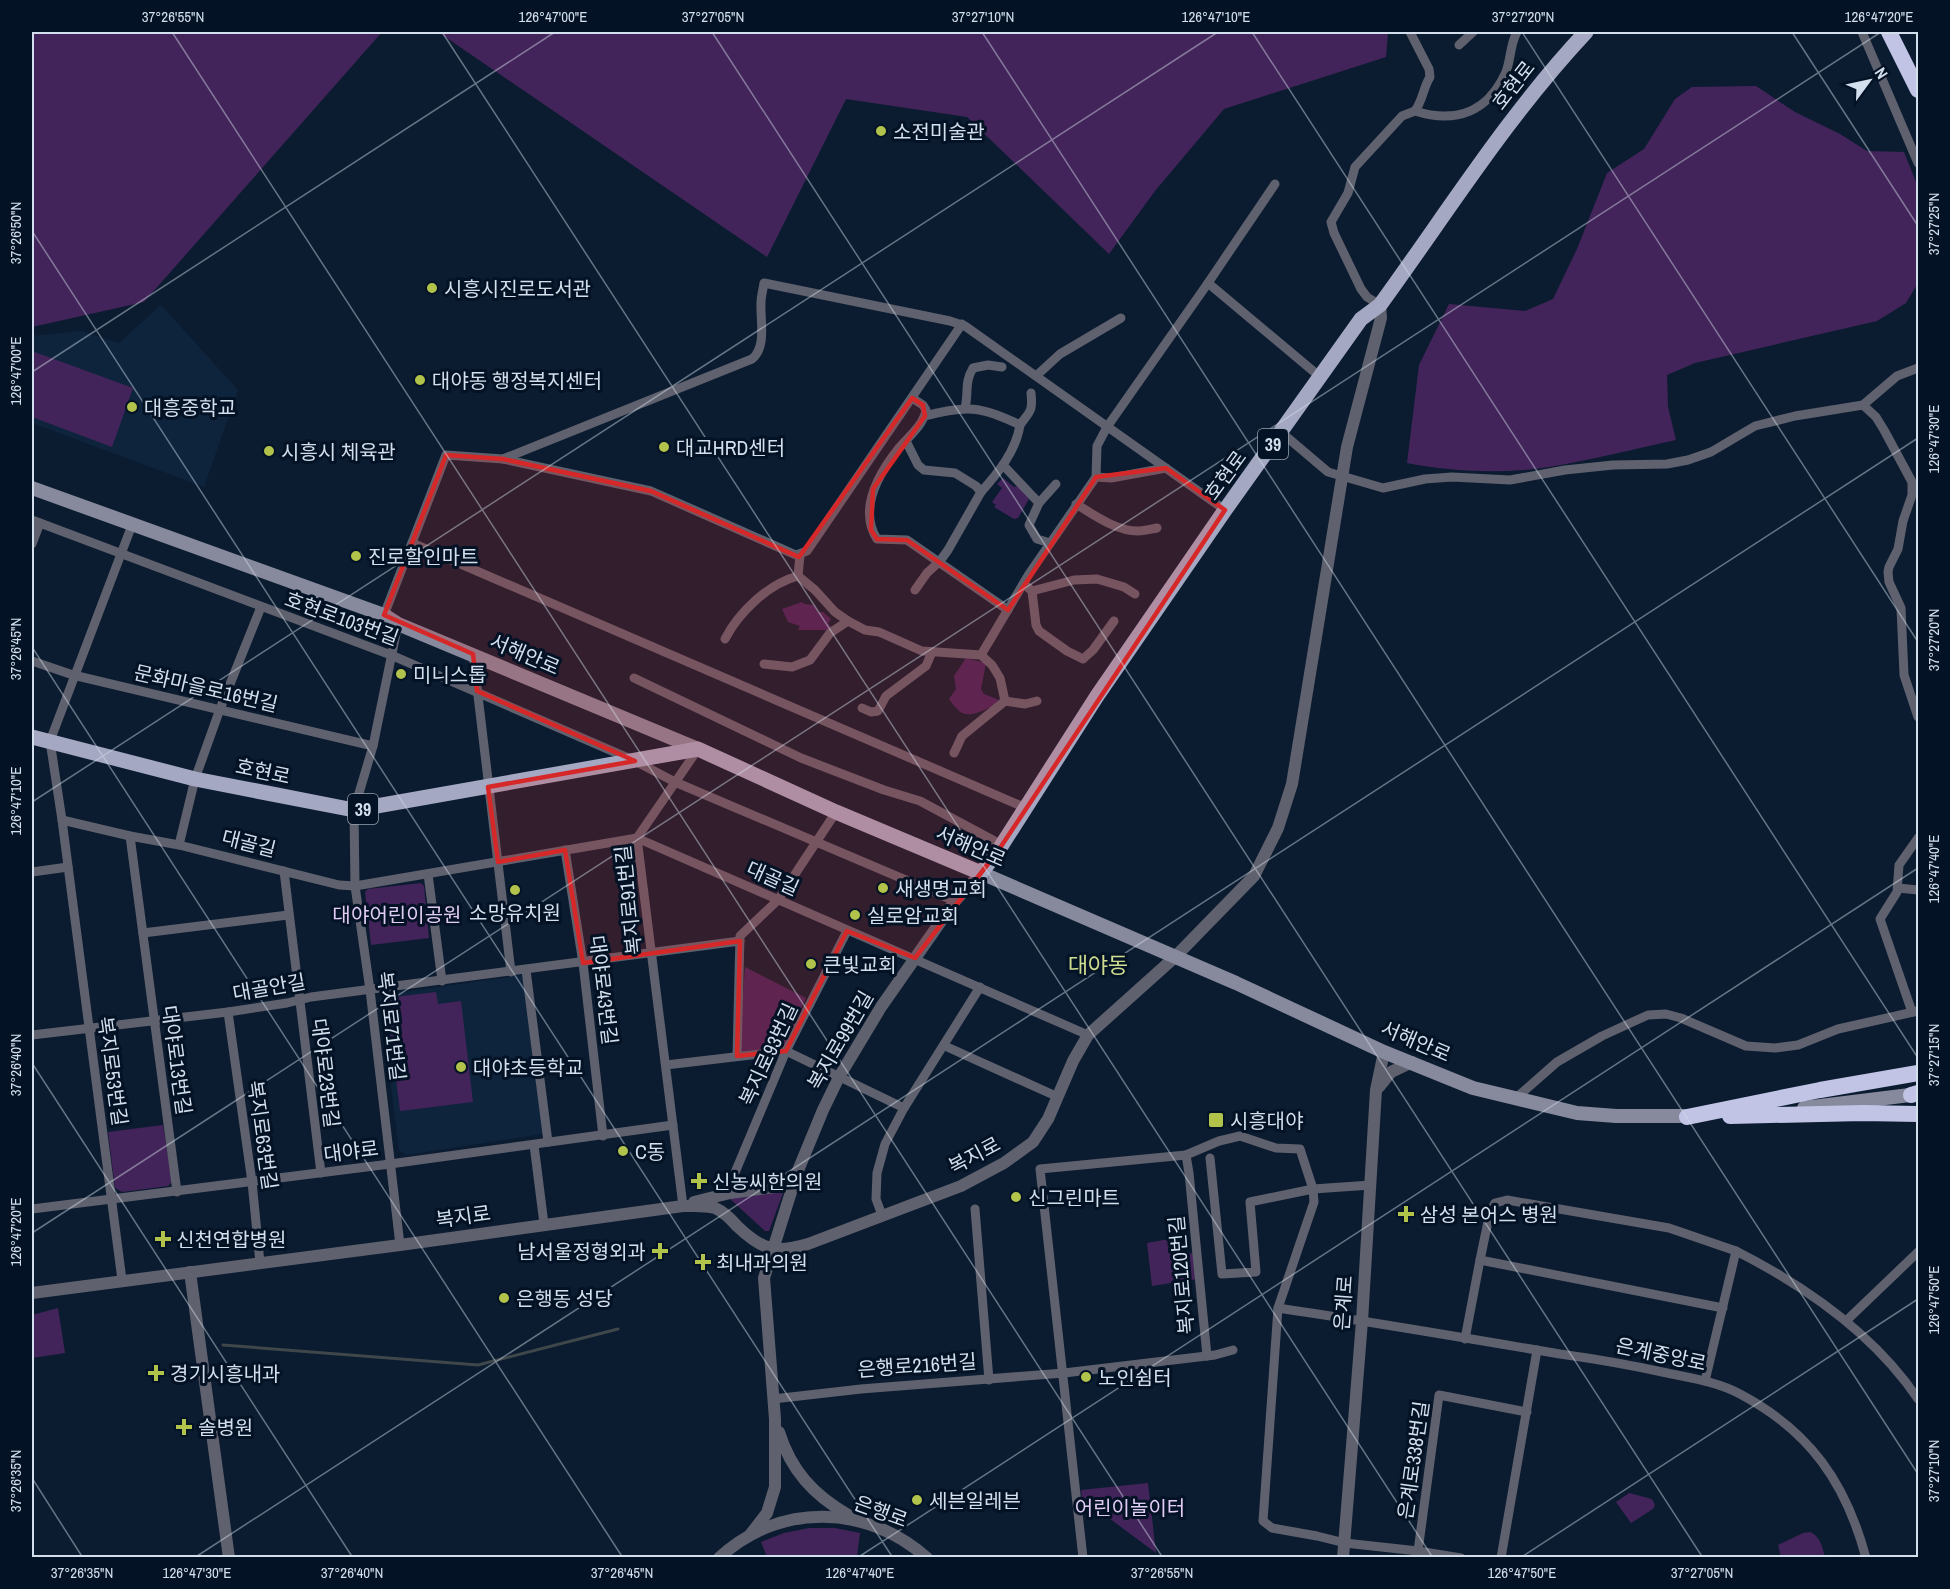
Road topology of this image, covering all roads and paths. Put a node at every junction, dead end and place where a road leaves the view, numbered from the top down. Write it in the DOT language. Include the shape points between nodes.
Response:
graph roads {
  1 [pos="1410,32"];
  2 [pos="1473,32"];
  3 [pos="1517,32"];
  4 [pos="1586,32"];
  5 [pos="1862,32"];
  6 [pos="1889,32"];
  7 [pos="1459,45"];
  8 [pos="1918,90"];
  9 [pos="1415,111"];
  10 [pos="1918,163"];
  11 [pos="1275,183"];
  12 [pos="1208,283"];
  13 [pos="1380,305"];
  14 [pos="1121,318"];
  15 [pos="962,324"];
  16 [pos="1002,367"];
  17 [pos="1918,368"];
  18 [pos="1036,376"];
  19 [pos="1319,376"];
  20 [pos="1031,393"];
  21 [pos="912,398"];
  22 [pos="1863,405"];
  23 [pos="965,408"];
  24 [pos="925,416"];
  25 [pos="1020,425"];
  26 [pos="1107,426"];
  27 [pos="1282,433"];
  28 [pos="906,441"];
  29 [pos="503,459"];
  30 [pos="1003,465"];
  31 [pos="1166,468"];
  32 [pos="1342,475"];
  33 [pos="1096,477"];
  34 [pos="1056,483"];
  35 [pos="32,488"];
  36 [pos="981,492"];
  37 [pos="1039,503"];
  38 [pos="1076,504"];
  39 [pos="1225,510"];
  40 [pos="36,521"];
  41 [pos="132,525"];
  42 [pos="1157,528"];
  43 [pos="412,543"];
  44 [pos="1050,543"];
  45 [pos="32,544"];
  46 [pos="121,554"];
  47 [pos="800,555"];
  48 [pos="939,561"];
  49 [pos="798,576"];
  50 [pos="1023,584"];
  51 [pos="915,590"];
  52 [pos="1032,591"];
  53 [pos="1135,594"];
  54 [pos="261,607"];
  55 [pos="1008,610"];
  56 [pos="384,615"];
  57 [pos="848,621"];
  58 [pos="1114,621"];
  59 [pos="398,624"];
  60 [pos="725,639"];
  61 [pos="932,652"];
  62 [pos="473,654"];
  63 [pos="391,655"];
  64 [pos="981,655"];
  65 [pos="32,661"];
  66 [pos="764,664"];
  67 [pos="73,675"];
  68 [pos="634,678"];
  69 [pos="1914,689"];
  70 [pos="477,691"];
  71 [pos="1005,701"];
  72 [pos="1037,701"];
  73 [pos="862,708"];
  74 [pos="220,709"];
  75 [pos="1918,717"];
  76 [pos="32,737"];
  77 [pos="50,741"];
  78 [pos="373,746"];
  79 [pos="698,749"];
  80 [pos="954,753"];
  81 [pos="635,761"];
  82 [pos="195,779"];
  83 [pos="675,782"];
  84 [pos="488,787"];
  85 [pos="1026,808"];
  86 [pos="354,810"];
  87 [pos="836,812"];
  88 [pos="62,820"];
  89 [pos="130,836"];
  90 [pos="636,838"];
  91 [pos="1918,838"];
  92 [pos="817,842"];
  93 [pos="179,845"];
  94 [pos="1002,845"];
  95 [pos="565,850"];
  96 [pos="498,862"];
  97 [pos="68,867"];
  98 [pos="284,871"];
  99 [pos="32,872"];
  100 [pos="981,873"];
  101 [pos="428,874"];
  102 [pos="355,886"];
  103 [pos="1898,888"];
  104 [pos="1918,890"];
  105 [pos="778,900"];
  106 [pos="955,901"];
  107 [pos="288,915"];
  108 [pos="847,931"];
  109 [pos="143,933"];
  110 [pos="740,941"];
  111 [pos="652,954"];
  112 [pos="1175,957"];
  113 [pos="915,958"];
  114 [pos="583,963"];
  115 [pos="526,970"];
  116 [pos="511,972"];
  117 [pos="442,981"];
  118 [pos="980,987"];
  119 [pos="370,990"];
  120 [pos="299,999"];
  121 [pos="228,1012"];
  122 [pos="1915,1012"];
  123 [pos="153,1021"];
  124 [pos="88,1028"];
  125 [pos="32,1035"];
  126 [pos="1088,1035"];
  127 [pos="945,1046"];
  128 [pos="786,1051"];
  129 [pos="1384,1052"];
  130 [pos="737,1056"];
  131 [pos="1412,1062"];
  132 [pos="666,1065"];
  133 [pos="1918,1073"];
  134 [pos="839,1077"];
  135 [pos="1376,1090"];
  136 [pos="1916,1094"];
  137 [pos="1058,1097"];
  138 [pos="1516,1098"];
  139 [pos="904,1108"];
  140 [pos="1863,1113"];
  141 [pos="1918,1114"];
  142 [pos="1687,1117"];
  143 [pos="1918,1120"];
  144 [pos="674,1125"];
  145 [pos="603,1136"];
  146 [pos="548,1142"];
  147 [pos="534,1145"];
  148 [pos="1186,1155"];
  149 [pos="1210,1158"];
  150 [pos="390,1164"];
  151 [pos="321,1173"];
  152 [pos="797,1173"];
  153 [pos="252,1182"];
  154 [pos="1371,1185"];
  155 [pos="1313,1189"];
  156 [pos="177,1192"];
  157 [pos="726,1194"];
  158 [pos="110,1199"];
  159 [pos="683,1206"];
  160 [pos="32,1209"];
  161 [pos="975,1209"];
  162 [pos="882,1215"];
  163 [pos="544,1224"];
  164 [pos="400,1245"];
  165 [pos="772,1249"];
  166 [pos="1736,1251"];
  167 [pos="1918,1252"];
  168 [pos="1480,1260"];
  169 [pos="260,1263"];
  170 [pos="190,1272"];
  171 [pos="122,1280"];
  172 [pos="32,1293"];
  173 [pos="1278,1308"];
  174 [pos="1723,1308"];
  175 [pos="1362,1321"];
  176 [pos="1846,1321"];
  177 [pos="1465,1339"];
  178 [pos="1233,1350"];
  179 [pos="1537,1350"];
  180 [pos="1207,1356"];
  181 [pos="1064,1373"];
  182 [pos="989,1380"];
  183 [pos="1705,1381"];
  184 [pos="773,1399"];
  185 [pos="1918,1400"];
  186 [pos="1527,1412"];
  187 [pos="775,1419"];
  188 [pos="854,1519"];
  189 [pos="750,1535"];
  190 [pos="1345,1543"];
  191 [pos="1418,1551"];
  192 [pos="230,1557"];
  193 [pos="719,1557"];
  194 [pos="927,1557"];
  195 [pos="1083,1557"];
  196 [pos="1343,1557"];
  197 [pos="1461,1557"];
  198 [pos="1501,1557"];
  199 [pos="1866,1557"];
  1 -- 9 [label="street" via="1430,77"];
  2 -- 7 [label="street"];
  3 -- 9 [label="street" via="1506,71 1484,104 1455,115 1432,116"];
  4 -- 13 [label="main road, 호현로 / 39" via="1507,126"];
  5 -- 10 [label="street"];
  6 -- 8 [label="highway"];
  9 -- 13 [label="street" via="1402,116 1355,167 1348,193 1331,222 1361,289"];
  11 -- 12 [label="street"];
  12 -- 19 [label="street"];
  12 -- 26 [label="street"];
  13 -- 19 [label="main road, 호현로 / 39" via="1361,319"];
  13 -- 32 [label="street, 복지로" via="1382,318"];
  14 -- 18 [label="street" via="1060,354"];
  15 -- 18 [label="street"];
  15 -- 21 [label="street"];
  15 -- 29 [label="street" via="764,283 757,356"];
  16 -- 23 [label="street" via="974,368 967,382"];
  17 -- 22 [label="street" via="1897,376"];
  18 -- 26 [label="street"];
  19 -- 27 [label="main road, 호현로 / 39"];
  20 -- 25 [label="street" via="1032,408"];
  21 -- 24 [label="street" via="923,405"];
  21 -- 47 [label="street" via="807,551"];
  22 -- 32 [label="street" via="1755,426 1710,452 1683,462 1613,465 1510,480 1444,477 1388,488"];
  22 -- 69 [label="street" via="1884,430 1912,482 1912,495 1888,582 1901,608 1902,662"];
  23 -- 24 [label="street"];
  23 -- 25 [label="street" via="1002,416"];
  24 -- 28 [label="street"];
  25 -- 30 [label="street" via="1018,441"];
  26 -- 31 [label="street"];
  26 -- 33 [label="street" via="1097,446"];
  27 -- 32 [label="street" via="1329,472"];
  27 -- 39 [label="main road, 호현로 / 39"];
  28 -- 36 [label="street" via="924,470 956,473"];
  28 -- 48 [label="street" via="873,489 871,530 877,539 907,540"];
  29 -- 43 [label="street" via="446,455"];
  29 -- 47 [label="street" via="651,491"];
  30 -- 36 [label="street"];
  30 -- 37 [label="street"];
  31 -- 33 [label="street"];
  31 -- 39 [label="street"];
  32 -- 112 [label="street, 복지로" via="1292,784 1278,828 1254,876"];
  33 -- 38 [label="street"];
  34 -- 37 [label="street"];
  35 -- 41 [label="main road, 서해안로"];
  36 -- 48 [label="street"];
  37 -- 44 [label="street" via="1029,525 1037,539"];
  38 -- 42 [label="street" via="1121,528"];
  38 -- 44 [label="street"];
  39 -- 85 [label="main road, 호현로 / 39" via="1097,696"];
  40 -- 45 [label="street"];
  40 -- 46 [label="street, 호현로103번길"];
  41 -- 46 [label="street"];
  41 -- 56 [label="main road, 서해안로"];
  43 -- 56 [label="street"];
  43 -- 85 [label="street"];
  44 -- 50 [label="street"];
  46 -- 54 [label="street, 호현로103번길"];
  46 -- 67 [label="street"];
  47 -- 49 [label="street"];
  48 -- 51 [label="street"];
  48 -- 55 [label="street"];
  49 -- 57 [label="street"];
  49 -- 60 [label="street" via="785,579 755,602 733,624"];
  50 -- 52 [label="street"];
  50 -- 55 [label="street"];
  52 -- 53 [label="street" via="1074,580 1097,579"];
  52 -- 58 [label="street" via="1039,631 1083,659"];
  54 -- 63 [label="street, 호현로103번길"];
  54 -- 74 [label="street"];
  55 -- 64 [label="street"];
  56 -- 59 [label="main road, 서해안로"];
  57 -- 61 [label="street"];
  57 -- 66 [label="street" via="830,633 810,660 792,667"];
  59 -- 62 [label="main road, 서해안로"];
  59 -- 63 [label="street, 복지로71번길"];
  61 -- 64 [label="street"];
  61 -- 73 [label="street" via="926,666 886,696 878,711"];
  62 -- 70 [label="street"];
  62 -- 79 [label="main road, 서해안로"];
  63 -- 70 [label="street, 호현로103번길"];
  63 -- 78 [label="street, 복지로71번길"];
  64 -- 71 [label="street" via="992,664"];
  65 -- 67 [label="street, 문화마을로16번길"];
  67 -- 74 [label="street, 문화마을로16번길"];
  67 -- 77 [label="street"];
  68 -- 94 [label="street" via="801,758 920,801"];
  69 -- 75 [label="street"];
  70 -- 81 [label="street, 호현로103번길"];
  70 -- 84 [label="street"];
  71 -- 72 [label="street"];
  71 -- 80 [label="street" via="962,736"];
  74 -- 78 [label="street, 문화마을로16번길"];
  74 -- 82 [label="street"];
  76 -- 77 [label="main road, 호현로 / 39"];
  77 -- 82 [label="main road, 호현로 / 39"];
  77 -- 88 [label="street, 복지로53번길"];
  78 -- 86 [label="street, 복지로71번길"];
  79 -- 81 [label="main road, 호현로 / 39"];
  79 -- 83 [label="street, 복지로91번길"];
  79 -- 87 [label="main road, 서해안로"];
  81 -- 83 [label="street, 호현로103번길"];
  81 -- 84 [label="main road, 호현로 / 39"];
  82 -- 86 [label="main road, 호현로 / 39"];
  82 -- 93 [label="street"];
  83 -- 90 [label="street, 복지로91번길"];
  83 -- 92 [label="street, 호현로103번길"];
  84 -- 86 [label="main road, 호현로 / 39"];
  84 -- 96 [label="street"];
  85 -- 94 [label="main road, 호현로 / 39"];
  86 -- 102 [label="street, 복지로71번길"];
  87 -- 92 [label="street"];
  87 -- 100 [label="main road, 서해안로"];
  88 -- 89 [label="street, 대골길"];
  88 -- 97 [label="street, 복지로53번길"];
  89 -- 93 [label="street, 대골길"];
  89 -- 109 [label="street, 대야로13번길"];
  90 -- 95 [label="street, 대골길"];
  90 -- 105 [label="street, 대골길"];
  90 -- 111 [label="street, 복지로91번길"];
  91 -- 103 [label="street" via="1899,865"];
  92 -- 105 [label="street"];
  92 -- 106 [label="street, 호현로103번길"];
  93 -- 98 [label="street, 대골길"];
  94 -- 100 [label="main road, 호현로 / 39"];
  95 -- 96 [label="street, 대골길"];
  95 -- 114 [label="street, 대야로43번길"];
  96 -- 101 [label="street, 대골길"];
  96 -- 116 [label="street"];
  97 -- 99 [label="street"];
  97 -- 124 [label="street, 복지로53번길"];
  98 -- 102 [label="street, 대골길"];
  98 -- 107 [label="street, 대야로23번길"];
  100 -- 106 [label="street, 복지로99번길"];
  100 -- 112 [label="main road, 서해안로"];
  101 -- 102 [label="street, 대골길"];
  101 -- 117 [label="street"];
  102 -- 119 [label="street, 복지로71번길"];
  103 -- 104 [label="street"];
  103 -- 122 [label="street" via="1883,912 1881,923"];
  105 -- 108 [label="street, 대골길"];
  105 -- 110 [label="street" via="740,936"];
  106 -- 113 [label="street, 복지로99번길"];
  107 -- 109 [label="street"];
  107 -- 120 [label="street, 대야로23번길"];
  108 -- 113 [label="street, 대골길"];
  108 -- 128 [label="street, 복지로93번길"];
  109 -- 123 [label="street, 대야로13번길"];
  110 -- 111 [label="street, 대골안길"];
  110 -- 130 [label="street"];
  111 -- 114 [label="street, 대골안길"];
  111 -- 132 [label="street, 복지로91번길"];
  112 -- 126 [label="street, 복지로"];
  112 -- 129 [label="main road, 서해안로"];
  113 -- 118 [label="street, 대골길"];
  113 -- 134 [label="street, 복지로99번길"];
  114 -- 115 [label="street, 대골안길"];
  114 -- 145 [label="street, 대야로43번길"];
  115 -- 116 [label="street, 대골안길"];
  115 -- 146 [label="street"];
  116 -- 117 [label="street, 대골안길"];
  117 -- 119 [label="street, 대골안길"];
  118 -- 126 [label="street, 대골길"];
  118 -- 127 [label="street"];
  119 -- 120 [label="street, 대골안길"];
  119 -- 150 [label="street, 복지로71번길"];
  120 -- 121 [label="street, 대골안길"];
  120 -- 151 [label="street, 대야로23번길"];
  121 -- 123 [label="street, 대골안길"];
  121 -- 153 [label="street, 복지로63번길"];
  122 -- 138 [label="street" via="1838,1029 1798,1045 1763,1048 1738,1044 1681,1018 1648,1015 1557,1062"];
  123 -- 124 [label="street, 대골안길"];
  123 -- 156 [label="street, 대야로13번길"];
  124 -- 125 [label="street, 대골안길"];
  124 -- 158 [label="street, 복지로53번길"];
  126 -- 137 [label="street, 복지로" via="1072,1060"];
  127 -- 137 [label="street"];
  127 -- 139 [label="street"];
  128 -- 130 [label="street"];
  128 -- 134 [label="street"];
  128 -- 157 [label="street, 복지로93번길"];
  129 -- 131 [label="main road, 서해안로"];
  129 -- 135 [label="street, 은계로"];
  130 -- 132 [label="street"];
  131 -- 135 [label="street" via="1391,1072"];
  131 -- 138 [label="main road, 서해안로" via="1473,1088"];
  132 -- 144 [label="street, 복지로91번길"];
  133 -- 142 [label="highway"];
  134 -- 139 [label="street"];
  134 -- 152 [label="street, 복지로99번길"];
  135 -- 154 [label="street, 은계로"];
  136 -- 142 [label="main road, 서해안로"];
  137 -- 162 [label="street, 복지로" via="1033,1142 1012,1158 961,1186"];
  138 -- 142 [label="main road, 서해안로" via="1577,1113"];
  139 -- 162 [label="street" via="885,1144 877,1173 876,1199"];
  140 -- 141 [label="highway"];
  140 -- 142 [label="highway"];
  140 -- 143 [label="highway"];
  144 -- 145 [label="street, 대야로"];
  144 -- 159 [label="street, 복지로91번길"];
  145 -- 146 [label="street, 대야로"];
  146 -- 147 [label="street, 대야로"];
  147 -- 150 [label="street, 대야로"];
  147 -- 163 [label="street"];
  148 -- 155 [label="street" via="1240,1136 1271,1147 1300,1149"];
  148 -- 180 [label="street, 복지로120번길"];
  148 -- 181 [label="street" via="1040,1169"];
  149 -- 155 [label="street" via="1222,1274 1256,1272 1250,1202"];
  150 -- 151 [label="street, 대야로"];
  150 -- 164 [label="street, 복지로71번길"];
  151 -- 153 [label="street, 대야로"];
  152 -- 157 [label="street" via="782,1186"];
  152 -- 165 [label="street, 복지로99번길"];
  153 -- 156 [label="street, 대야로"];
  153 -- 169 [label="street, 복지로63번길"];
  154 -- 155 [label="street"];
  154 -- 175 [label="street, 은계로"];
  155 -- 173 [label="street" via="1314,1202"];
  156 -- 158 [label="street, 대야로"];
  157 -- 159 [label="street"];
  158 -- 160 [label="street, 대야로"];
  158 -- 171 [label="street, 복지로53번길"];
  159 -- 163 [label="street, 복지로"];
  159 -- 165 [label="street, 복지로" via="717,1209 756,1242"];
  161 -- 182 [label="street"];
  162 -- 165 [label="street, 복지로" via="802,1246"];
  163 -- 164 [label="street, 복지로"];
  164 -- 169 [label="street, 복지로"];
  165 -- 184 [label="street" via="764,1278"];
  166 -- 168 [label="street" via="1670,1228 1507,1200 1495,1203 1490,1212"];
  166 -- 174 [label="street"];
  166 -- 176 [label="street" via="1769,1268"];
  167 -- 176 [label="street"];
  168 -- 174 [label="street"];
  168 -- 177 [label="street"];
  169 -- 170 [label="street, 복지로"];
  170 -- 171 [label="street, 복지로"];
  170 -- 192 [label="street"];
  171 -- 172 [label="street, 복지로"];
  173 -- 175 [label="street, 은계중앙로"];
  173 -- 190 [label="street" via="1263,1521 1272,1528"];
  174 -- 183 [label="street"];
  175 -- 177 [label="street, 은계중앙로"];
  175 -- 190 [label="street, 은계로"];
  176 -- 185 [label="street" via="1907,1382"];
  177 -- 179 [label="street, 은계중앙로"];
  178 -- 180 [label="street"];
  179 -- 183 [label="street, 은계중앙로"];
  179 -- 186 [label="street"];
  180 -- 181 [label="street, 복지로120번길"];
  181 -- 182 [label="street, 은행로216번길"];
  181 -- 195 [label="street"];
  182 -- 184 [label="street, 은행로216번길"];
  183 -- 199 [label="street, 은계중앙로" via="1739,1393 1765,1409 1818,1455 1849,1506"];
  184 -- 187 [label="street"];
  186 -- 191 [label="street, 은계로338번길" via="1438,1395"];
  186 -- 198 [label="street"];
  187 -- 188 [label="street" via="789,1458 808,1485"];
  187 -- 189 [label="street" via="774,1493"];
  188 -- 189 [label="street, 은행로" via="800,1517"];
  188 -- 194 [label="street, 은행로" via="895,1534"];
  189 -- 193 [label="street, 은행로"];
  190 -- 191 [label="street"];
  190 -- 196 [label="street, 은계로"];
  191 -- 197 [label="street"];
}
